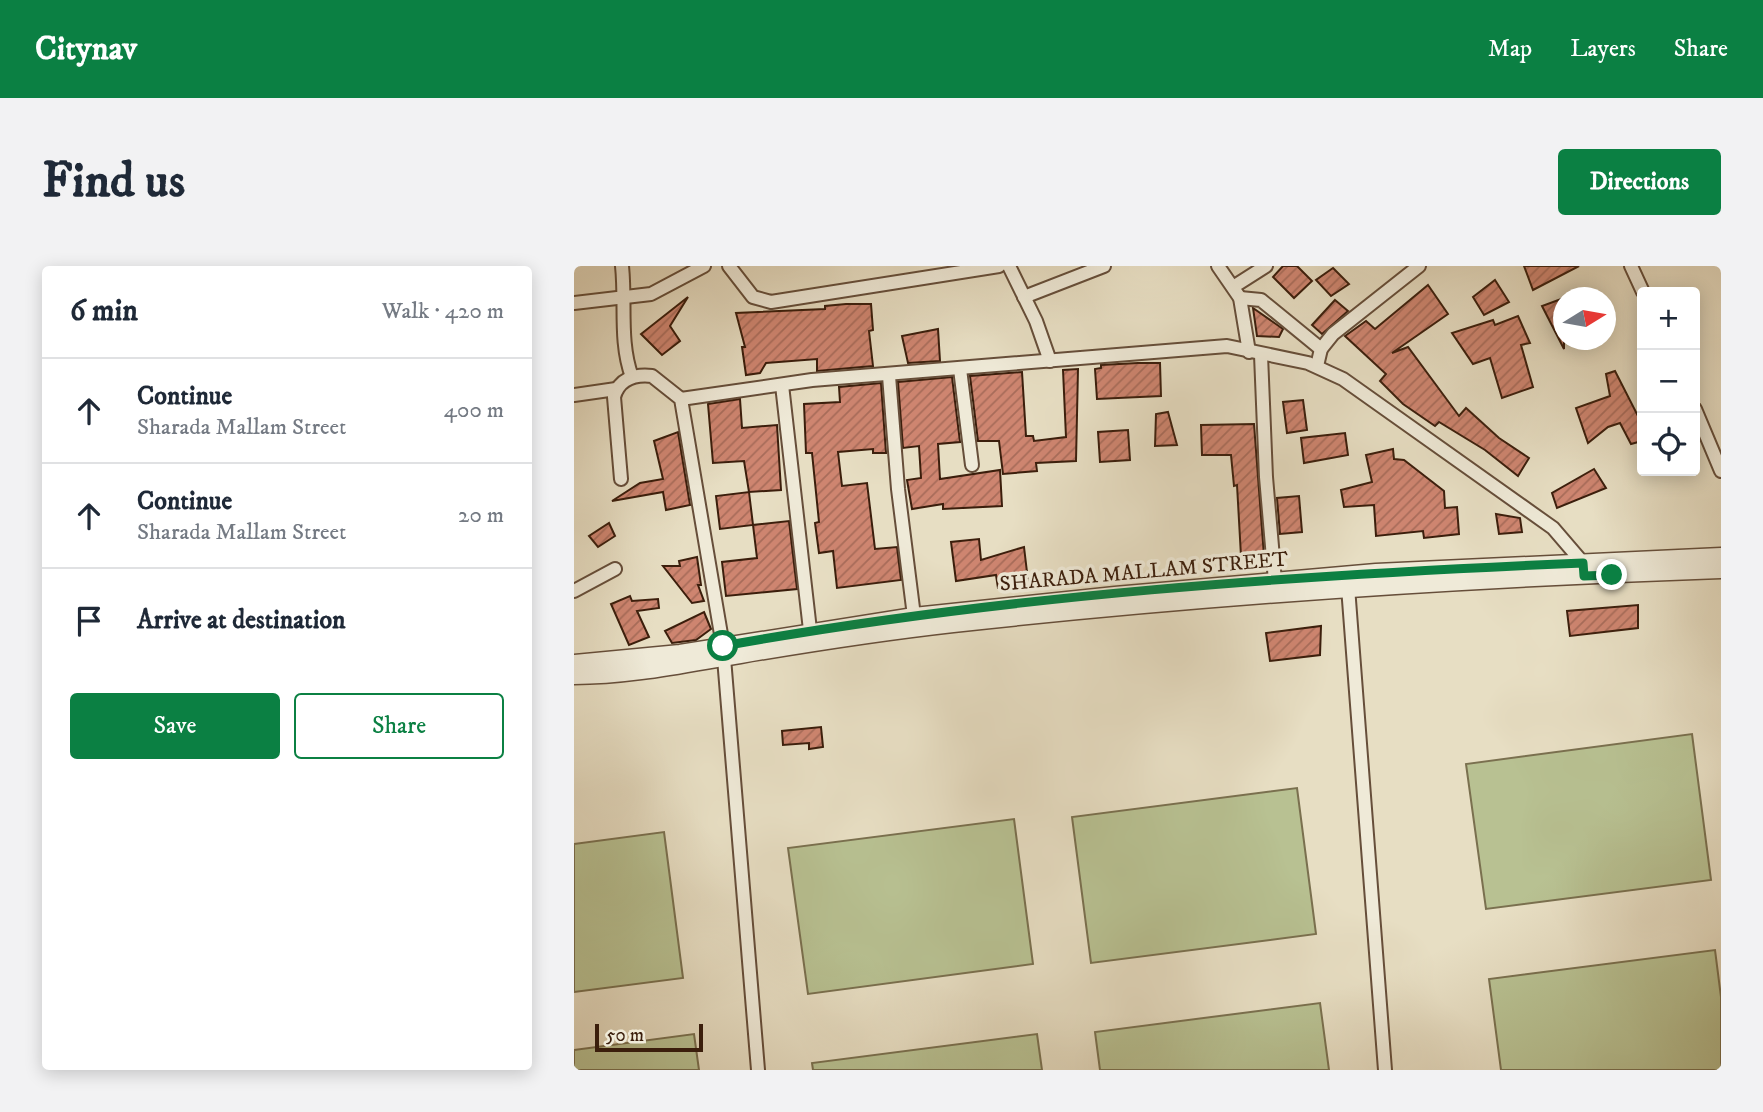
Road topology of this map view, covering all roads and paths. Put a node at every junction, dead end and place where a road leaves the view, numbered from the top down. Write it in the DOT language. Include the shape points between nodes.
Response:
graph roads {
  1 [pos="622,266"];
  2 [pos="704,266"];
  3 [pos="729,266"];
  4 [pos="999,266"];
  5 [pos="1009,266"];
  6 [pos="1104,266"];
  7 [pos="1218,266"];
  8 [pos="1266,266"];
  9 [pos="1419,266"];
  10 [pos="1631,266"];
  11 [pos="1641,287"];
  12 [pos="1236,293"];
  13 [pos="1024,297"];
  14 [pos="626,298"];
  15 [pos="574,303"];
  16 [pos="1321,348"];
  17 [pos="1255,354"];
  18 [pos="1050,360"];
  19 [pos="1317,366"];
  20 [pos="960,369"];
  21 [pos="888,376"];
  22 [pos="632,377"];
  23 [pos="782,385"];
  24 [pos="617,389"];
  25 [pos="574,395"];
  26 [pos="681,399"];
  27 [pos="1697,413"];
  28 [pos="972,465"];
  29 [pos="1721,471"];
  30 [pos="621,479"];
  31 [pos="1721,556"];
  32 [pos="615,569"];
  33 [pos="1583,569"];
  34 [pos="1721,569"];
  35 [pos="1275,581"];
  36 [pos="1348,587"];
  37 [pos="574,591"];
  38 [pos="915,616"];
  39 [pos="810,630"];
  40 [pos="723,652"];
  41 [pos="574,663"];
  42 [pos="574,676"];
  43 [pos="758,1070"];
  44 [pos="1385,1070"];
  1 -- 14 [label="street"];
  2 -- 14 [label="street" via="651,294"];
  3 -- 4 [label="street" via="756,299 771,302"];
  5 -- 13 [label="street"];
  6 -- 13 [label="street"];
  7 -- 12 [label="street"];
  8 -- 12 [label="street"];
  9 -- 16 [label="street"];
  10 -- 11 [label="street"];
  12 -- 16 [label="street" via="1261,300"];
  12 -- 17 [label="street"];
  13 -- 18 [label="street"];
  14 -- 15 [label="street"];
  14 -- 22 [label="street" via="624,337"];
  16 -- 19 [label="street"];
  17 -- 18 [label="street" via="1227,346"];
  17 -- 19 [label="street"];
  17 -- 35 [label="street"];
  18 -- 20 [label="street"];
  19 -- 33 [label="street" via="1343,379 1553,528"];
  20 -- 21 [label="street"];
  20 -- 28 [label="street"];
  21 -- 23 [label="street"];
  21 -- 38 [label="street"];
  22 -- 24 [label="street"];
  22 -- 26 [label="street" via="652,376"];
  23 -- 26 [label="street"];
  23 -- 39 [label="street"];
  24 -- 25 [label="street"];
  24 -- 30 [label="street"];
  26 -- 40 [label="street"];
  27 -- 29 [label="street"];
  31 -- 33 [label="street, SHARADA MALLAM STREET"];
  32 -- 37 [label="street"];
  33 -- 34 [label="street, SHARADA MALLAM STREET"];
  33 -- 35 [label="street, SHARADA MALLAM STREET" via="1376,572"];
  33 -- 36 [label="street, SHARADA MALLAM STREET"];
  35 -- 38 [label="street, SHARADA MALLAM STREET"];
  36 -- 40 [label="street, SHARADA MALLAM STREET"];
  36 -- 44 [label="street"];
  38 -- 39 [label="street, SHARADA MALLAM STREET"];
  39 -- 40 [label="street, SHARADA MALLAM STREET"];
  40 -- 41 [label="street, SHARADA MALLAM STREET"];
  40 -- 42 [label="street, SHARADA MALLAM STREET" via="604,676"];
  40 -- 43 [label="street"];
}
